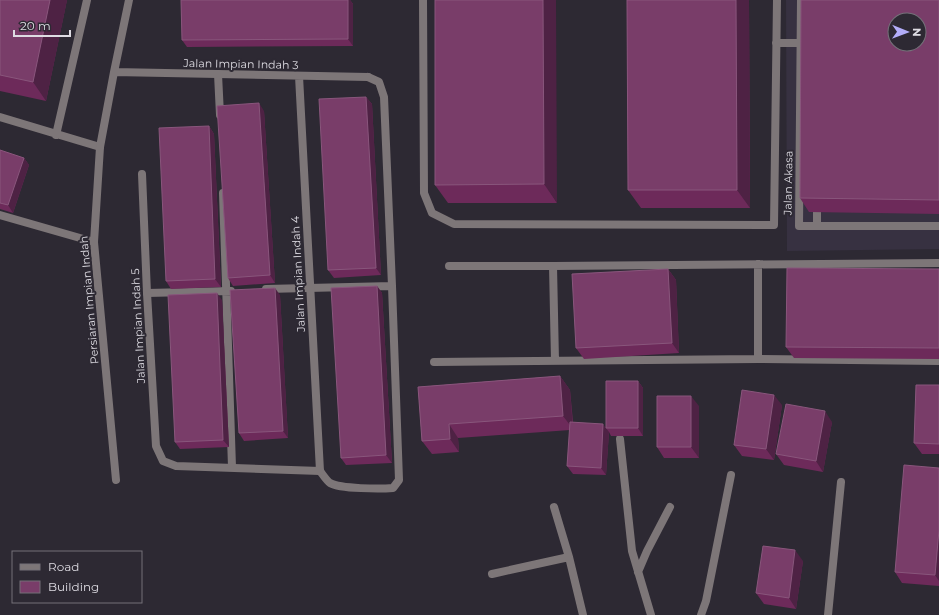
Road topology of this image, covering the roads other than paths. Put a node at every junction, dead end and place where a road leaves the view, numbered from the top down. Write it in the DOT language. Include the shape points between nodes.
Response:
graph roads {
  1 [pos="87,0"];
  2 [pos="129,0"];
  3 [pos="423,0"];
  4 [pos="777,0"];
  5 [pos="801,0"];
  6 [pos="776,43"];
  7 [pos="800,43"];
  8 [pos="114,72"];
  9 [pos="218,74"];
  10 [pos="298,76"];
  11 [pos="0,117"];
  12 [pos="220,121"];
  13 [pos="56,135"];
  14 [pos="100,148"];
  15 [pos="142,174"];
  16 [pos="222,182"];
  17 [pos="817,195"];
  18 [pos="0,215"];
  19 [pos="817,226"];
  20 [pos="939,226"];
  21 [pos="94,242"];
  22 [pos="939,263"];
  23 [pos="758,264"];
  24 [pos="449,266"];
  25 [pos="553,266"];
  26 [pos="392,286"];
  27 [pos="310,288"];
  28 [pos="241,290"];
  29 [pos="257,290"];
  30 [pos="226,291"];
  31 [pos="147,293"];
  32 [pos="758,359"];
  33 [pos="555,361"];
  34 [pos="939,361"];
  35 [pos="434,362"];
  36 [pos="620,439"];
  37 [pos="232,467"];
  38 [pos="320,471"];
  39 [pos="731,475"];
  40 [pos="116,480"];
  41 [pos="841,482"];
  42 [pos="554,507"];
  43 [pos="670,507"];
  44 [pos="569,557"];
  45 [pos="638,572"];
  46 [pos="492,574"];
  47 [pos="583,615"];
  48 [pos="651,615"];
  49 [pos="701,615"];
  50 [pos="828,615"];
  1 -- 13 [label="street"];
  2 -- 8 [label="street, Persiaran Impian Indah"];
  3 -- 6 [label="street" via="424,193 432,213 454,224 774,225"];
  4 -- 6 [label="street"];
  5 -- 7 [label="street, Jalan Akasa"];
  6 -- 7 [label="street"];
  7 -- 19 [label="street, Jalan Akasa" via="799,226"];
  8 -- 9 [label="street, Jalan Impian Indah 3"];
  8 -- 14 [label="street, Persiaran Impian Indah"];
  9 -- 10 [label="street, Jalan Impian Indah 3"];
  9 -- 12 [label="street"];
  10 -- 26 [label="street, Jalan Impian Indah 3" via="368,78 379,82 384,97"];
  10 -- 27 [label="street, Jalan Impian Indah 4"];
  11 -- 13 [label="street"];
  13 -- 14 [label="street"];
  14 -- 21 [label="street, Persiaran Impian Indah"];
  15 -- 31 [label="street, Jalan Impian Indah 5"];
  16 -- 30 [label="street"];
  17 -- 19 [label="street"];
  18 -- 21 [label="street"];
  19 -- 20 [label="street, Jalan Akasa"];
  21 -- 40 [label="street, Persiaran Impian Indah"];
  22 -- 23 [label="street"];
  23 -- 25 [label="street"];
  23 -- 32 [label="street"];
  24 -- 25 [label="street"];
  25 -- 33 [label="street"];
  26 -- 27 [label="street"];
  26 -- 38 [label="street" via="399,480 393,488 342,487 330,483"];
  27 -- 29 [label="street"];
  27 -- 38 [label="street, Jalan Impian Indah 4"];
  28 -- 30 [label="street"];
  30 -- 31 [label="street"];
  30 -- 37 [label="street"];
  31 -- 37 [label="street, Jalan Impian Indah 5" via="156,446 163,461 176,466"];
  32 -- 33 [label="street"];
  32 -- 34 [label="street"];
  33 -- 35 [label="street"];
  36 -- 45 [label="street" via="632,551"];
  37 -- 38 [label="street"];
  39 -- 49 [label="street"];
  41 -- 50 [label="street"];
  42 -- 44 [label="street"];
  43 -- 45 [label="street" via="646,550"];
  44 -- 46 [label="street"];
  44 -- 47 [label="street"];
  45 -- 48 [label="street"];
}
